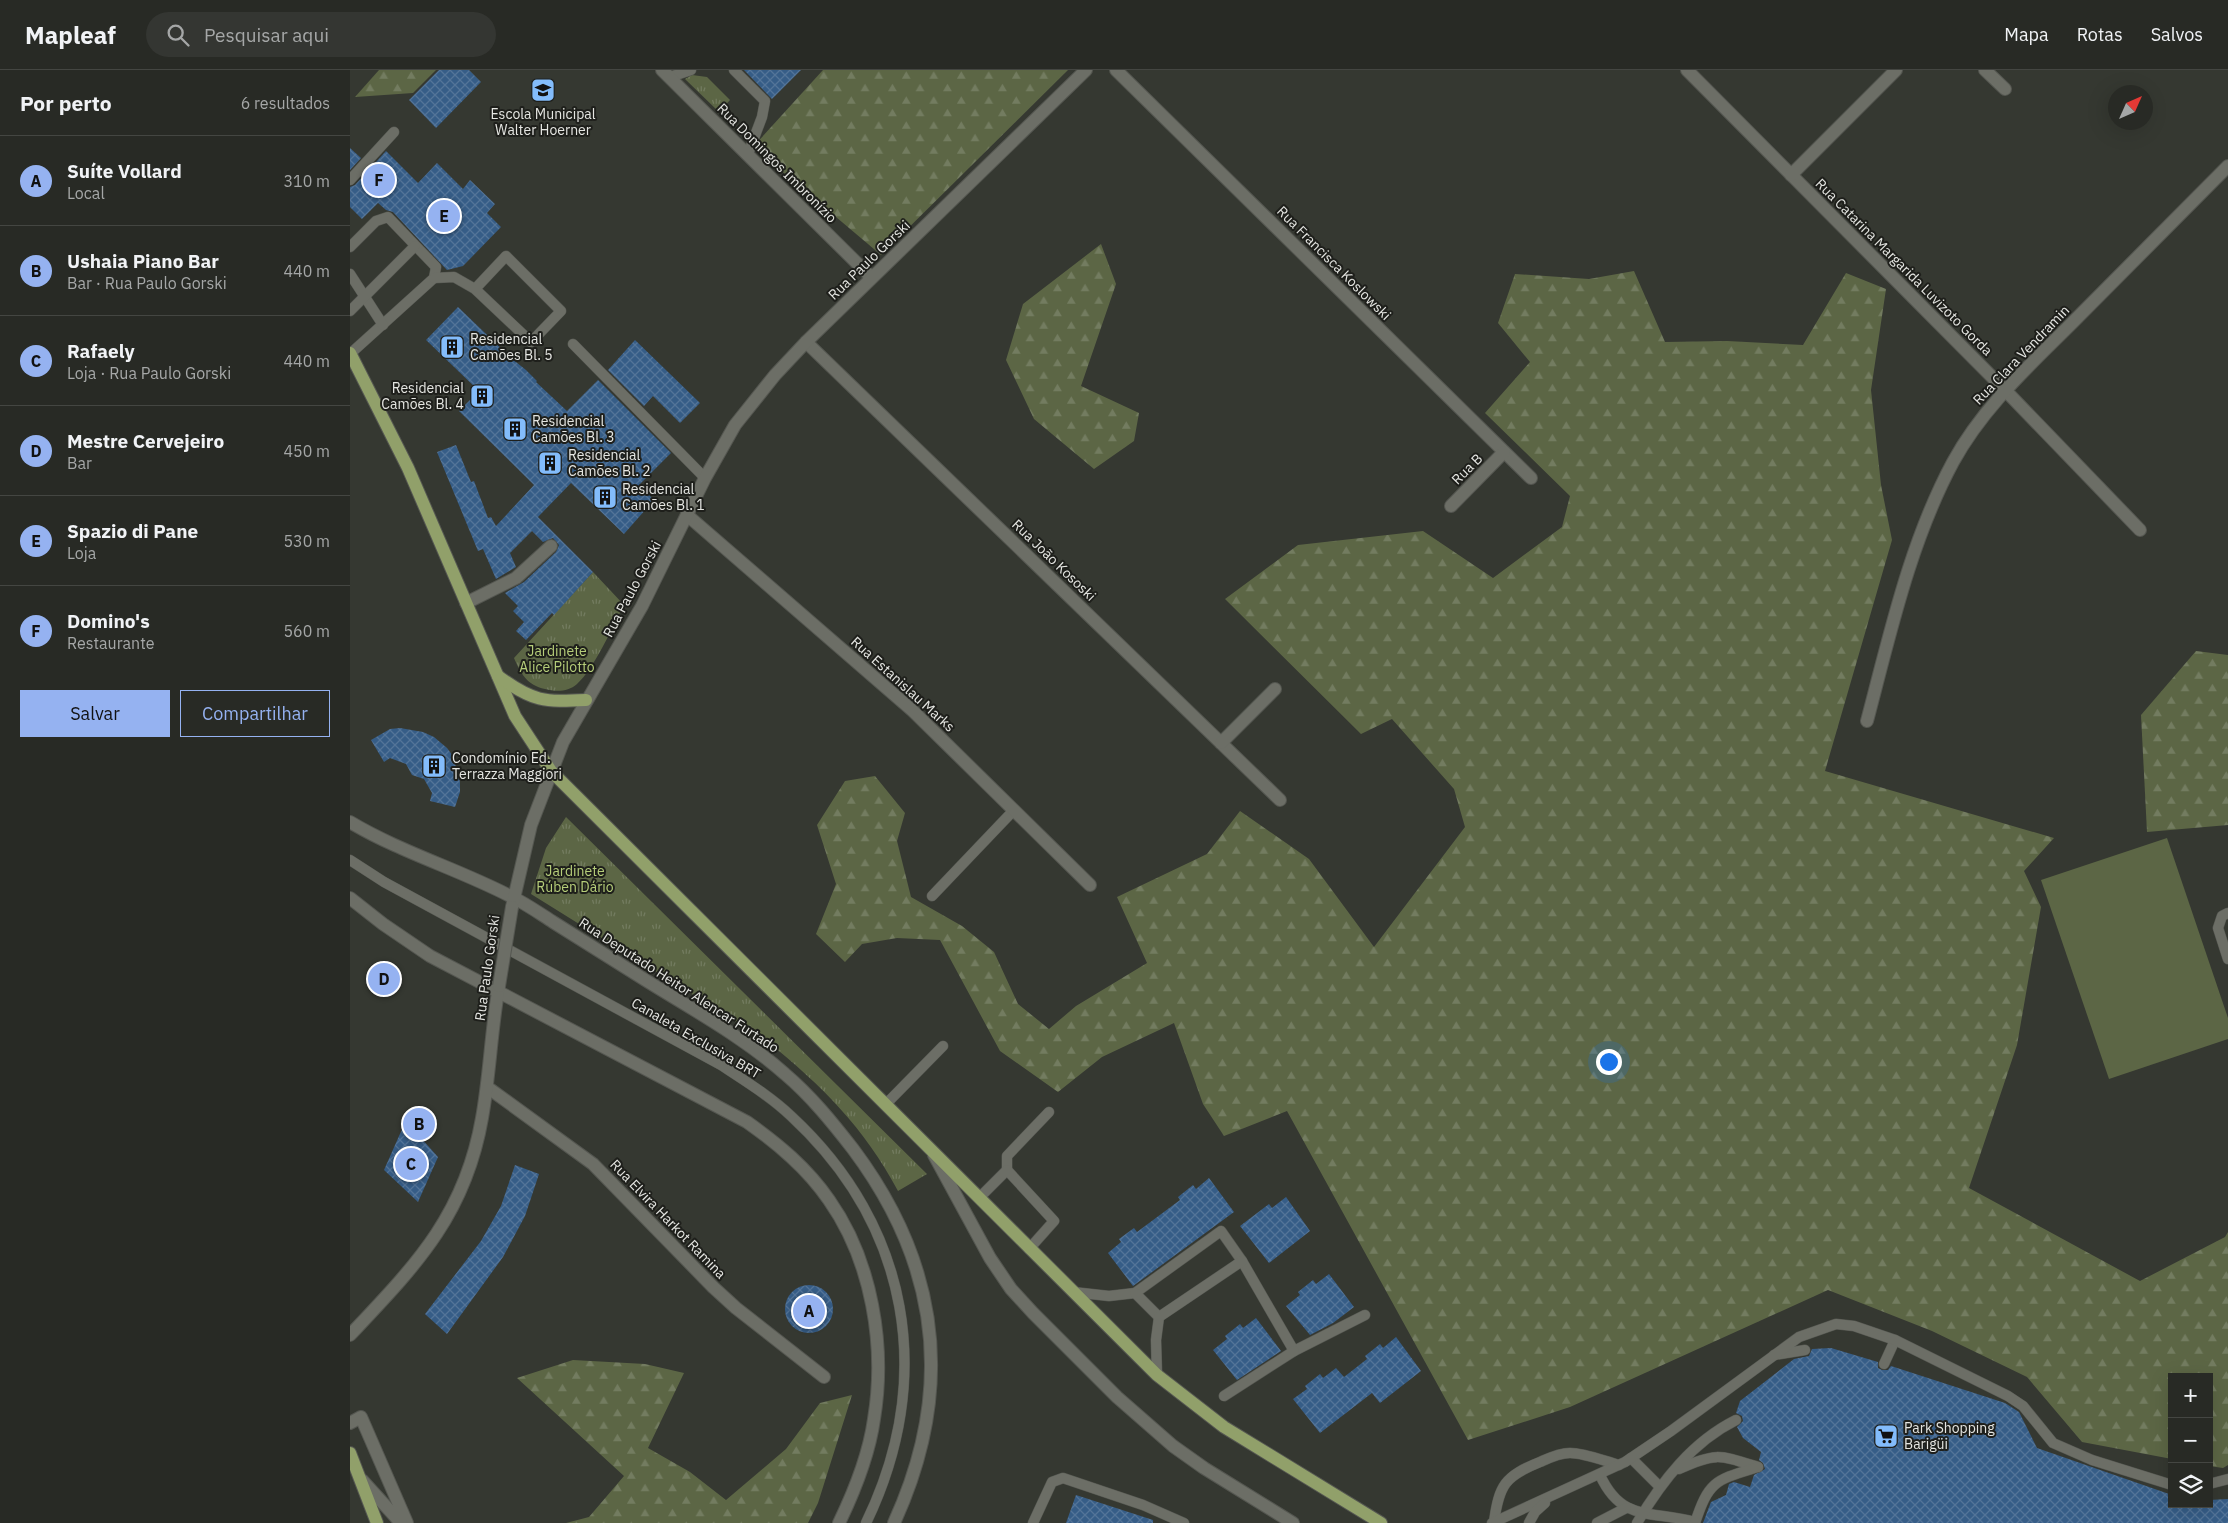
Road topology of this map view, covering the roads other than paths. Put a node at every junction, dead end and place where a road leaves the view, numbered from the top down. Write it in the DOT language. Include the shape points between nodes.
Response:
graph roads {
  1 [pos="691,70"];
  2 [pos="734,70"];
  3 [pos="1086,70"];
  4 [pos="1116,70"];
  5 [pos="1687,70"];
  6 [pos="1896,70"];
  7 [pos="1985,70"];
  8 [pos="666,74"];
  9 [pos="2005,89"];
  10 [pos="394,132"];
  11 [pos="748,154"];
  12 [pos="2228,166"];
  13 [pos="1791,175"];
  14 [pos="350,180"];
  15 [pos="415,246"];
  16 [pos="350,248"];
  17 [pos="350,274"];
  18 [pos="872,277"];
  19 [pos="434,278"];
  20 [pos="476,289"];
  21 [pos="365,297"];
  22 [pos="350,311"];
  23 [pos="384,325"];
  24 [pos="806,342"];
  25 [pos="572,344"];
  26 [pos="350,354"];
  27 [pos="2005,390"];
  28 [pos="1504,452"];
  29 [pos="705,478"];
  30 [pos="1531,478"];
  31 [pos="1451,506"];
  32 [pos="687,514"];
  33 [pos="2140,530"];
  34 [pos="551,546"];
  35 [pos="466,603"];
  36 [pos="496,674"];
  37 [pos="1275,689"];
  38 [pos="586,700"];
  39 [pos="1867,720"];
  40 [pos="1221,743"];
  41 [pos="550,771"];
  42 [pos="1280,800"];
  43 [pos="1014,810"];
  44 [pos="350,822"];
  45 [pos="350,860"];
  46 [pos="1090,885"];
  47 [pos="932,896"];
  48 [pos="350,898"];
  49 [pos="512,902"];
  50 [pos="2228,913"];
  51 [pos="2228,959"];
  52 [pos="498,989"];
  53 [pos="943,1046"];
  54 [pos="487,1087"];
  55 [pos="885,1105"];
  56 [pos="1049,1112"];
  57 [pos="934,1154"];
  58 [pos="1007,1170"];
  59 [pos="978,1198"];
  60 [pos="1029,1249"];
  61 [pos="1242,1261"];
  62 [pos="1072,1292"];
  63 [pos="1135,1293"];
  64 [pos="1365,1315"];
  65 [pos="1159,1317"];
  66 [pos="350,1335"];
  67 [pos="1895,1340"];
  68 [pos="1805,1350"];
  69 [pos="1294,1351"];
  70 [pos="1770,1356"];
  71 [pos="1884,1364"];
  72 [pos="1157,1375"];
  73 [pos="824,1377"];
  74 [pos="1224,1396"];
  75 [pos="1736,1420"];
  76 [pos="350,1423"];
  77 [pos="350,1453"];
  78 [pos="1631,1458"];
  79 [pos="1619,1465"];
  80 [pos="1673,1471"];
  81 [pos="1600,1475"];
  82 [pos="2228,1479"];
  83 [pos="362,1480"];
  84 [pos="2213,1483"];
  85 [pos="2168,1484"];
  86 [pos="1660,1487"];
  87 [pos="1551,1498"];
  88 [pos="1626,1508"];
  89 [pos="1640,1519"];
  90 [pos="1493,1522"];
  91 [pos="1695,1522"];
  92 [pos="377,1523"];
  93 [pos="401,1523"];
  94 [pos="407,1523"];
  95 [pos="839,1523"];
  96 [pos="866,1523"];
  97 [pos="894,1523"];
  98 [pos="1033,1523"];
  99 [pos="1184,1523"];
  100 [pos="1293,1523"];
  101 [pos="1380,1523"];
  102 [pos="1529,1523"];
  103 [pos="1598,1523"];
  1 -- 8 [label="lane"];
  2 -- 11 [label="lane" via="764,101 762,117"];
  3 -- 18 [label="street, Rua Paulo Gorski"];
  4 -- 28 [label="street, Rua Francisca Koslowski"];
  5 -- 13 [label="street, Rua Catarina Margarida Luvizoto Gorda"];
  6 -- 13 [label="street"];
  7 -- 9 [label="street"];
  8 -- 11 [label="street, Rua Domingos Imbronízio"];
  10 -- 14 [label="lane"];
  11 -- 18 [label="street, Rua Domingos Imbronízio"];
  12 -- 27 [label="street, Rua Clara Vendramin"];
  13 -- 27 [label="street, Rua Catarina Margarida Luvizoto Gorda"];
  15 -- 16 [label="lane" via="388,217 376,221"];
  15 -- 19 [label="lane" via="436,267"];
  15 -- 21 [label="lane"];
  17 -- 21 [label="lane"];
  18 -- 24 [label="street, Rua Paulo Gorski"];
  19 -- 20 [label="lane" via="454,277"];
  19 -- 23 [label="lane"];
  20 -- 20 [label="lane" via="506,256 561,311 531,342"];
  21 -- 22 [label="lane"];
  21 -- 23 [label="lane"];
  23 -- 26 [label="lane"];
  24 -- 29 [label="street, Rua Paulo Gorski" via="752,402"];
  24 -- 40 [label="street, Rua João Kososki"];
  25 -- 29 [label="lane"];
  26 -- 35 [label="main road" via="408,468"];
  27 -- 33 [label="street, Rua Catarina Margarida Luvizoto Gorda"];
  27 -- 39 [label="street, Rua Clara Vendramin" via="1972,432 1937,495 1904,587"];
  28 -- 30 [label="street, Rua Francisca Koslowski"];
  28 -- 31 [label="street, Rua B"];
  29 -- 32 [label="street, Rua Paulo Gorski"];
  32 -- 38 [label="street, Rua Paulo Gorski" via="638,613"];
  32 -- 43 [label="street, Rua Estanislau Marks" via="913,712"];
  34 -- 35 [label="street" via="516,578"];
  35 -- 36 [label="main road"];
  36 -- 38 [label="main road" via="536,700"];
  36 -- 41 [label="main road" via="514,716"];
  37 -- 40 [label="street"];
  38 -- 41 [label="street, Rua Paulo Gorski"];
  40 -- 42 [label="street, Rua João Kososki"];
  41 -- 49 [label="street, Rua Paulo Gorski" via="531,825"];
  41 -- 55 [label="main road"];
  43 -- 46 [label="street, Rua Estanislau Marks"];
  43 -- 47 [label="lane"];
  44 -- 49 [label="street, Rua Deputado Heitor Alencar Furtado"];
  45 -- 96 [label="lane, Canaleta Exclusiva BRT" via="384,882 753,1086 791,1115 849,1182 868,1212 885,1249 896,1280 903,1325 902,1402 897,1439 887,1474"];
  48 -- 52 [label="street" via="430,956"];
  49 -- 52 [label="street, Rua Paulo Gorski, bridge"];
  49 -- 97 [label="street, Rua Deputado Heitor Alencar Furtado" via="758,1052 816,1103 883,1192 912,1253 924,1294 931,1343 931,1388 925,1433 914,1473"];
  50 -- 51 [label="lane" via="2222,916 2218,928"];
  52 -- 54 [label="street, Rua Paulo Gorski"];
  52 -- 95 [label="street" via="747,1122 776,1143 830,1201 851,1239 865,1275 877,1349 878,1385 874,1419 864,1464"];
  53 -- 55 [label="lane"];
  54 -- 66 [label="street, Rua Paulo Gorski" via="469,1170 446,1220 416,1263"];
  54 -- 73 [label="street, Rua Elvira Harkot Ramina" via="594,1164 713,1287"];
  55 -- 57 [label="main road"];
  56 -- 58 [label="lane" via="1007,1156"];
  57 -- 59 [label="main road"];
  57 -- 100 [label="street" via="990,1258 1033,1313 1117,1397 1173,1446"];
  58 -- 59 [label="lane"];
  58 -- 60 [label="lane" via="1054,1221"];
  59 -- 60 [label="main road"];
  60 -- 62 [label="main road"];
  61 -- 63 [label="lane" via="1220,1230"];
  61 -- 65 [label="lane"];
  61 -- 69 [label="lane"];
  62 -- 63 [label="lane" via="1109,1296"];
  62 -- 72 [label="main road"];
  63 -- 65 [label="lane"];
  64 -- 69 [label="lane"];
  65 -- 72 [label="lane"];
  67 -- 70 [label="lane" via="1854,1326 1836,1324 1799,1337"];
  67 -- 71 [label="lane"];
  67 -- 85 [label="lane" via="2008,1396 2023,1406 2052,1443 2092,1460"];
  68 -- 70 [label="lane"];
  69 -- 74 [label="lane"];
  70 -- 78 [label="lane"];
  72 -- 101 [label="main road" via="1224,1427"];
  75 -- 80 [label="lane" via="1714,1432"];
  76 -- 94 [label="street" via="362,1417"];
  77 -- 83 [label="main road"];
  78 -- 79 [label="lane"];
  78 -- 86 [label="lane"];
  79 -- 81 [label="lane"];
  79 -- 90 [label="lane" via="1570,1453 1520,1470 1506,1481 1498,1497"];
  80 -- 86 [label="lane"];
  80 -- 91 [label="lane" via="1705,1457 1724,1456 1758,1467 1714,1484 1703,1497"];
  81 -- 87 [label="lane"];
  81 -- 88 [label="lane" via="1607,1490"];
  82 -- 84 [label="lane"];
  83 -- 92 [label="main road"];
  83 -- 93 [label="street"];
  86 -- 89 [label="lane"];
  87 -- 90 [label="lane"];
  87 -- 102 [label="lane" via="1535,1512"];
  88 -- 89 [label="lane"];
  88 -- 103 [label="lane"];
  89 -- 91 [label="lane"];
  98 -- 99 [label="lane" via="1052,1482 1063,1478 1143,1505"];
}
